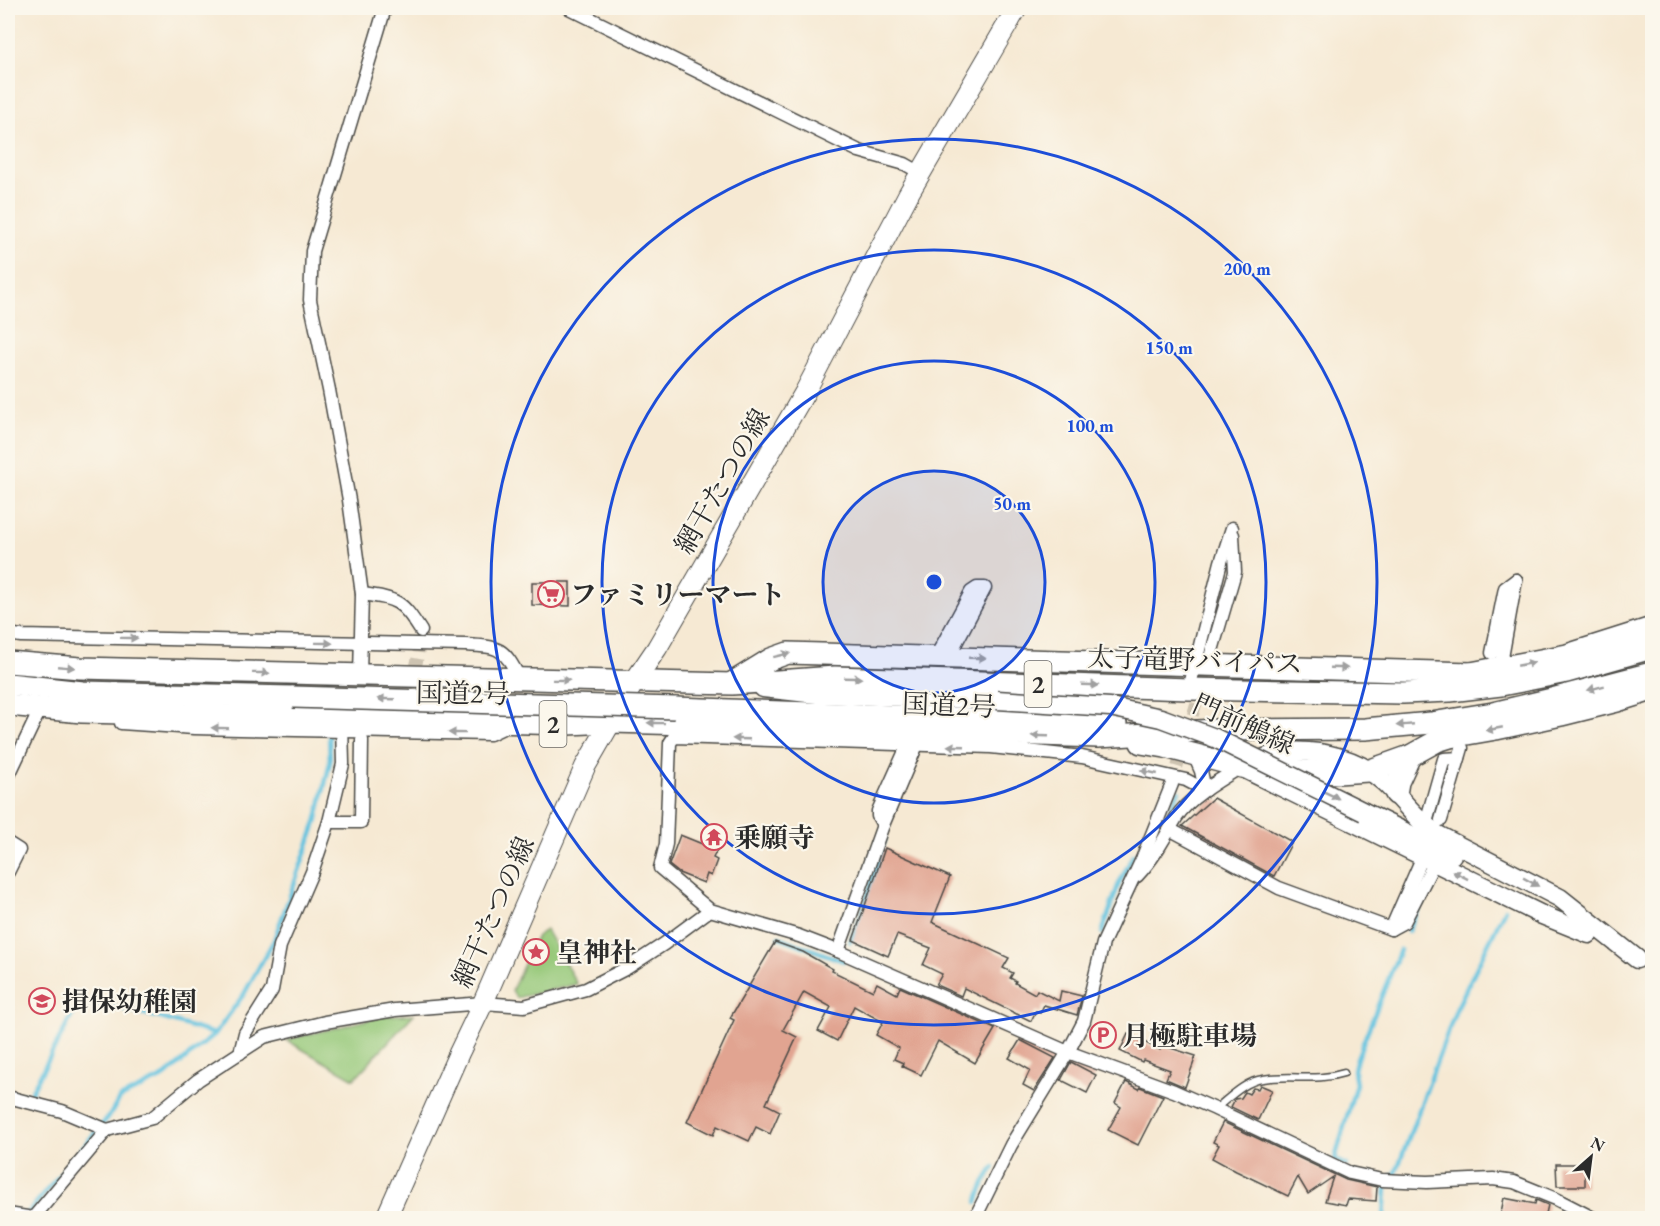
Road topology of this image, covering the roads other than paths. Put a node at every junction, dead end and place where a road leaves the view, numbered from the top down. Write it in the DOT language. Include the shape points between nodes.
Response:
graph roads {
  1 [pos="385,8"];
  2 [pos="569,8"];
  3 [pos="1017,8"];
  4 [pos="594,13"];
  5 [pos="921,172"];
  6 [pos="362,594"];
  7 [pos="1653,628"];
  8 [pos="421,631"];
  9 [pos="8,634"];
  10 [pos="361,644"];
  11 [pos="1653,648"];
  12 [pos="943,654"];
  13 [pos="1203,659"];
  14 [pos="1496,661"];
  15 [pos="8,662"];
  16 [pos="1472,673"];
  17 [pos="1653,673"];
  18 [pos="360,675"];
  19 [pos="520,679"];
  20 [pos="946,681"];
  21 [pos="634,682"];
  22 [pos="8,684"];
  23 [pos="732,684"];
  24 [pos="1189,689"];
  25 [pos="1653,690"];
  26 [pos="1344,692"];
  27 [pos="8,705"];
  28 [pos="8,712"];
  29 [pos="37,716"];
  30 [pos="611,722"];
  31 [pos="343,725"];
  32 [pos="1215,730"];
  33 [pos="770,733"];
  34 [pos="1098,737"];
  35 [pos="920,739"];
  36 [pos="362,740"];
  37 [pos="988,741"];
  38 [pos="905,751"];
  39 [pos="1194,754"];
  40 [pos="1410,756"];
  41 [pos="1242,767"];
  42 [pos="1368,771"];
  43 [pos="8,777"];
  44 [pos="1172,784"];
  45 [pos="1204,790"];
  46 [pos="1396,794"];
  47 [pos="329,822"];
  48 [pos="1433,823"];
  49 [pos="883,825"];
  50 [pos="1171,830"];
  51 [pos="8,843"];
  52 [pos="1427,864"];
  53 [pos="8,872"];
  54 [pos="1130,883"];
  55 [pos="710,910"];
  56 [pos="1589,934"];
  57 [pos="838,951"];
  58 [pos="1645,962"];
  59 [pos="483,1003"];
  60 [pos="1068,1052"];
  61 [pos="240,1053"];
  62 [pos="1344,1073"];
  63 [pos="8,1097"];
  64 [pos="1215,1109"];
  65 [pos="102,1128"];
  66 [pos="8,1214"];
  67 [pos="386,1218"];
  68 [pos="975,1218"];
  69 [pos="1593,1218"];
  1 -- 6 [label="street" via="312,251 310,300 349,500"];
  2 -- 4 [label="street"];
  3 -- 5 [label="main road, 網干たつの線"];
  4 -- 5 [label="street" via="859,151"];
  5 -- 21 [label="main road, 網干たつの線" via="805,392"];
  6 -- 8 [label="street" via="393,599 408,610"];
  6 -- 10 [label="street"];
  14 -- 7 [label="highway, one-way" via="1567,655"];
  9 -- 10 [label="street, one-way"];
  10 -- 18 [label="street"];
  10 -- 19 [label="street" via="495,647 509,659"];
  11 -- 26 [label="highway, 太子竜野バイパス / 2" via="1501,686 1450,692"];
  12 -- 12 [label="street" via="971,592 985,588"];
  12 -- 13 [label="highway, one-way"];
  12 -- 20 [label="street"];
  23 -- 12 [label="highway, one-way" via="771,658 788,653"];
  13 -- 13 [label="street" via="1235,572 1232,528 1221,562"];
  13 -- 16 [label="highway, one-way"];
  13 -- 24 [label="street"];
  14 -- 14 [label="street" via="1505,588 1516,580"];
  14 -- 16 [label="highway"];
  15 -- 18 [label="highway, 国道2号 / 2, one-way" via="80,668"];
  16 -- 26 [label="highway"];
  17 -- 32 [label="highway, 2, one-way" via="1552,699 1431,723 1365,729"];
  18 -- 19 [label="highway, 国道2号 / 2"];
  19 -- 21 [label="highway, 国道2号 / 2, one-way"];
  23 -- 20 [label="highway, 太子竜野バイパス / 2, one-way" via="835,677"];
  20 -- 24 [label="highway, 太子竜野バイパス / 2, one-way"];
  21 -- 23 [label="highway, 国道2号 / 2"];
  21 -- 30 [label="main road, 網干たつの線"];
  32 -- 22 [label="highway, 2, one-way, bridge" via="1070,721 83,692"];
  23 -- 56 [label="main road, 門前鵤線, one-way, bridge" via="817,694 1110,706 1161,718 1215,738 1481,870"];
  24 -- 26 [label="highway, 太子竜野バイパス / 2"];
  25 -- 40 [label="highway, one-way" via="1561,715 1450,737"];
  27 -- 31 [label="highway, 国道2号 / 2"];
  28 -- 29 [label="street"];
  31 -- 29 [label="street, one-way" via="194,728"];
  29 -- 43 [label="street"];
  30 -- 31 [label="highway, 国道2号 / 2, one-way"];
  33 -- 30 [label="highway, 国道2号 / 2, one-way"];
  30 -- 59 [label="main road, 網干たつの線" via="585,767"];
  31 -- 47 [label="street" via="343,764"];
  32 -- 34 [label="highway, 2"];
  33 -- 35 [label="highway, 国道2号 / 2"];
  33 -- 55 [label="street, one-way" via="674,737 670,743 666,843 660,868"];
  34 -- 37 [label="highway, 国道2号 / 2, one-way"];
  34 -- 39 [label="highway"];
  37 -- 35 [label="highway, 国道2号 / 2, one-way"];
  35 -- 49 [label="street"];
  36 -- 47 [label="street" via="361,822"];
  45 -- 37 [label="street, one-way" via="1186,780"];
  38 -- 49 [label="street" via="878,812"];
  39 -- 41 [label="highway"];
  39 -- 45 [label="street"];
  40 -- 42 [label="highway"];
  40 -- 46 [label="highway"];
  41 -- 42 [label="highway"];
  41 -- 45 [label="street"];
  41 -- 52 [label="main road"];
  42 -- 46 [label="main road"];
  44 -- 54 [label="street"];
  45 -- 50 [label="street" via="1177,817"];
  46 -- 48 [label="main road"];
  47 -- 61 [label="street" via="280,946 272,990 245,1033"];
  48 -- 48 [label="street" via="1444,759 1461,753"];
  48 -- 58 [label="main road, one-way" via="1438,835 1560,898"];
  49 -- 57 [label="street"];
  50 -- 52 [label="street" via="1279,888 1391,929"];
  50 -- 54 [label="street" via="1152,861"];
  51 -- 53 [label="street" via="19,850"];
  56 -- 52 [label="main road, one-way"];
  54 -- 60 [label="street" via="1102,943 1084,1021"];
  55 -- 57 [label="street"];
  55 -- 59 [label="street" via="645,956 586,989 524,1006"];
  56 -- 58 [label="main road, 門前鵤線"];
  57 -- 60 [label="street"];
  59 -- 61 [label="street" via="395,1010 325,1022 264,1037"];
  59 -- 67 [label="main road, 網干たつの線"];
  60 -- 64 [label="street"];
  60 -- 68 [label="street" via="1011,1145"];
  61 -- 65 [label="street" via="198,1080 152,1118"];
  62 -- 64 [label="lane" via="1328,1078 1262,1078"];
  63 -- 65 [label="street"];
  64 -- 69 [label="street" via="1350,1173 1382,1180 1514,1182"];
  65 -- 66 [label="street" via="33,1218"];
}
